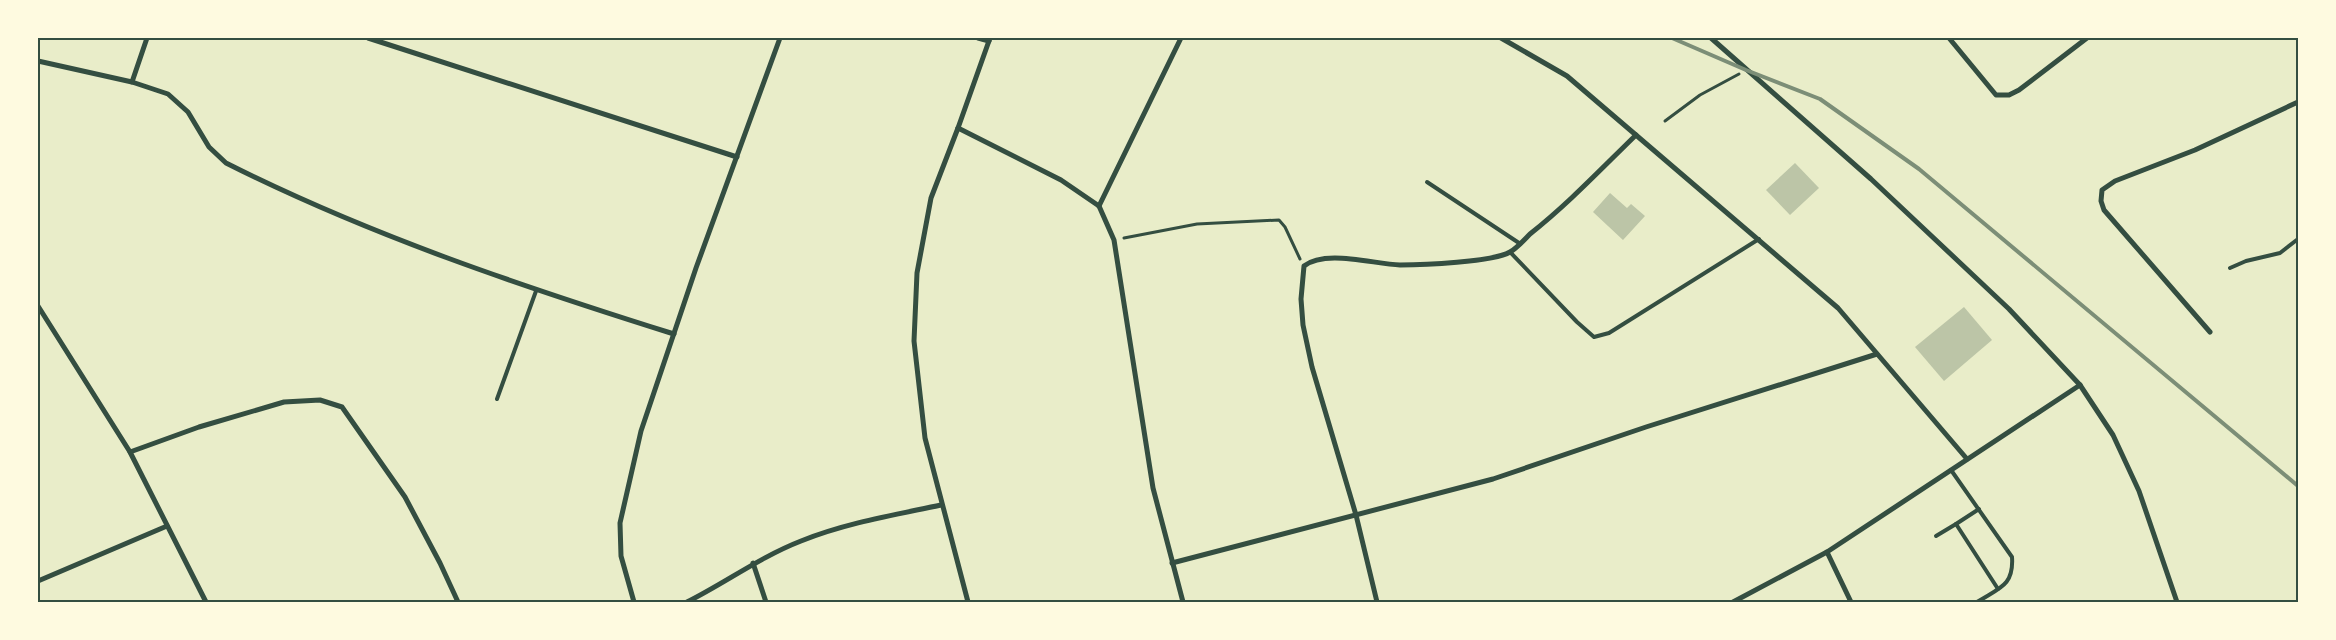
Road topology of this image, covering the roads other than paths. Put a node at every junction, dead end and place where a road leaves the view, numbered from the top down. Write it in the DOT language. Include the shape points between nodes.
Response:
graph roads {
  1 [pos="147,38"];
  2 [pos="368,38"];
  3 [pos="780,38"];
  4 [pos="978,38"];
  5 [pos="1181,38"];
  6 [pos="1501,38"];
  7 [pos="1711,38"];
  8 [pos="1949,38"];
  9 [pos="2087,38"];
  10 [pos="990,39"];
  11 [pos="38,62"];
  12 [pos="132,82"];
  13 [pos="2298,102"];
  14 [pos="958,128"];
  15 [pos="1636,135"];
  16 [pos="736,157"];
  17 [pos="1427,182"];
  18 [pos="1099,206"];
  19 [pos="1759,239"];
  20 [pos="2298,239"];
  21 [pos="1519,243"];
  22 [pos="1510,252"];
  23 [pos="2230,268"];
  24 [pos="536,291"];
  25 [pos="38,306"];
  26 [pos="2210,332"];
  27 [pos="674,334"];
  28 [pos="1877,354"];
  29 [pos="2080,385"];
  30 [pos="497,399"];
  31 [pos="130,452"];
  32 [pos="1967,459"];
  33 [pos="1952,470"];
  34 [pos="942,506"];
  35 [pos="1979,509"];
  36 [pos="1356,515"];
  37 [pos="1956,524"];
  38 [pos="166,526"];
  39 [pos="1936,536"];
  40 [pos="1827,552"];
  41 [pos="753,563"];
  42 [pos="1172,563"];
  43 [pos="38,581"];
  44 [pos="1998,589"];
  45 [pos="206,602"];
  46 [pos="458,602"];
  47 [pos="634,602"];
  48 [pos="687,602"];
  49 [pos="766,602"];
  50 [pos="968,602"];
  51 [pos="1183,602"];
  52 [pos="1377,602"];
  53 [pos="1734,602"];
  54 [pos="1851,602"];
  55 [pos="1977,602"];
  56 [pos="2177,602"];
  1 -- 12 [label="street"];
  2 -- 16 [label="street"];
  3 -- 16 [label="street"];
  4 -- 10 [label="street"];
  5 -- 18 [label="street"];
  6 -- 15 [label="street" via="1567,76"];
  7 -- 29 [label="street" via="1871,179 2009,309"];
  8 -- 9 [label="street" via="1996,95 2009,96"];
  10 -- 14 [label="street"];
  11 -- 12 [label="street"];
  12 -- 24 [label="street" via="168,94 188,112 209,147 226,163 363,227"];
  13 -- 26 [label="street" via="2102,190 2104,210"];
  14 -- 18 [label="street" via="1061,180"];
  14 -- 34 [label="street" via="931,198 917,273 914,341 925,438"];
  15 -- 19 [label="street"];
  15 -- 21 [label="street" via="1553,216"];
  16 -- 27 [label="street"];
  17 -- 21 [label="lane"];
  18 -- 42 [label="street" via="1114,240 1154,488"];
  19 -- 22 [label="lane" via="1609,333 1594,336"];
  19 -- 28 [label="street" via="1838,308"];
  20 -- 23 [label="lane" via="2280,254"];
  21 -- 22 [label="street"];
  22 -- 36 [label="street" via="1453,262 1400,265 1327,258 1311,260 1304,266 1301,299 1305,334"];
  24 -- 27 [label="street"];
  24 -- 30 [label="lane"];
  25 -- 31 [label="street"];
  27 -- 47 [label="street" via="641,431 620,523 621,556"];
  28 -- 32 [label="street"];
  28 -- 36 [label="street" via="1493,479"];
  29 -- 32 [label="street"];
  29 -- 56 [label="street" via="2113,435 2139,491"];
  31 -- 38 [label="street"];
  31 -- 46 [label="street" via="284,402 320,400 342,407 405,497"];
  32 -- 33 [label="street"];
  33 -- 35 [label="lane"];
  33 -- 40 [label="street"];
  34 -- 41 [label="street" via="861,522 802,540"];
  34 -- 50 [label="street"];
  35 -- 37 [label="lane"];
  35 -- 44 [label="lane" via="2012,557 2013,570 2009,582"];
  36 -- 42 [label="street"];
  36 -- 52 [label="street"];
  37 -- 39 [label="lane"];
  37 -- 44 [label="lane"];
  38 -- 43 [label="street"];
  38 -- 45 [label="street"];
  40 -- 53 [label="street"];
  40 -- 54 [label="street"];
  41 -- 48 [label="street"];
  41 -- 49 [label="street"];
  42 -- 51 [label="street"];
  44 -- 55 [label="lane"];
}
